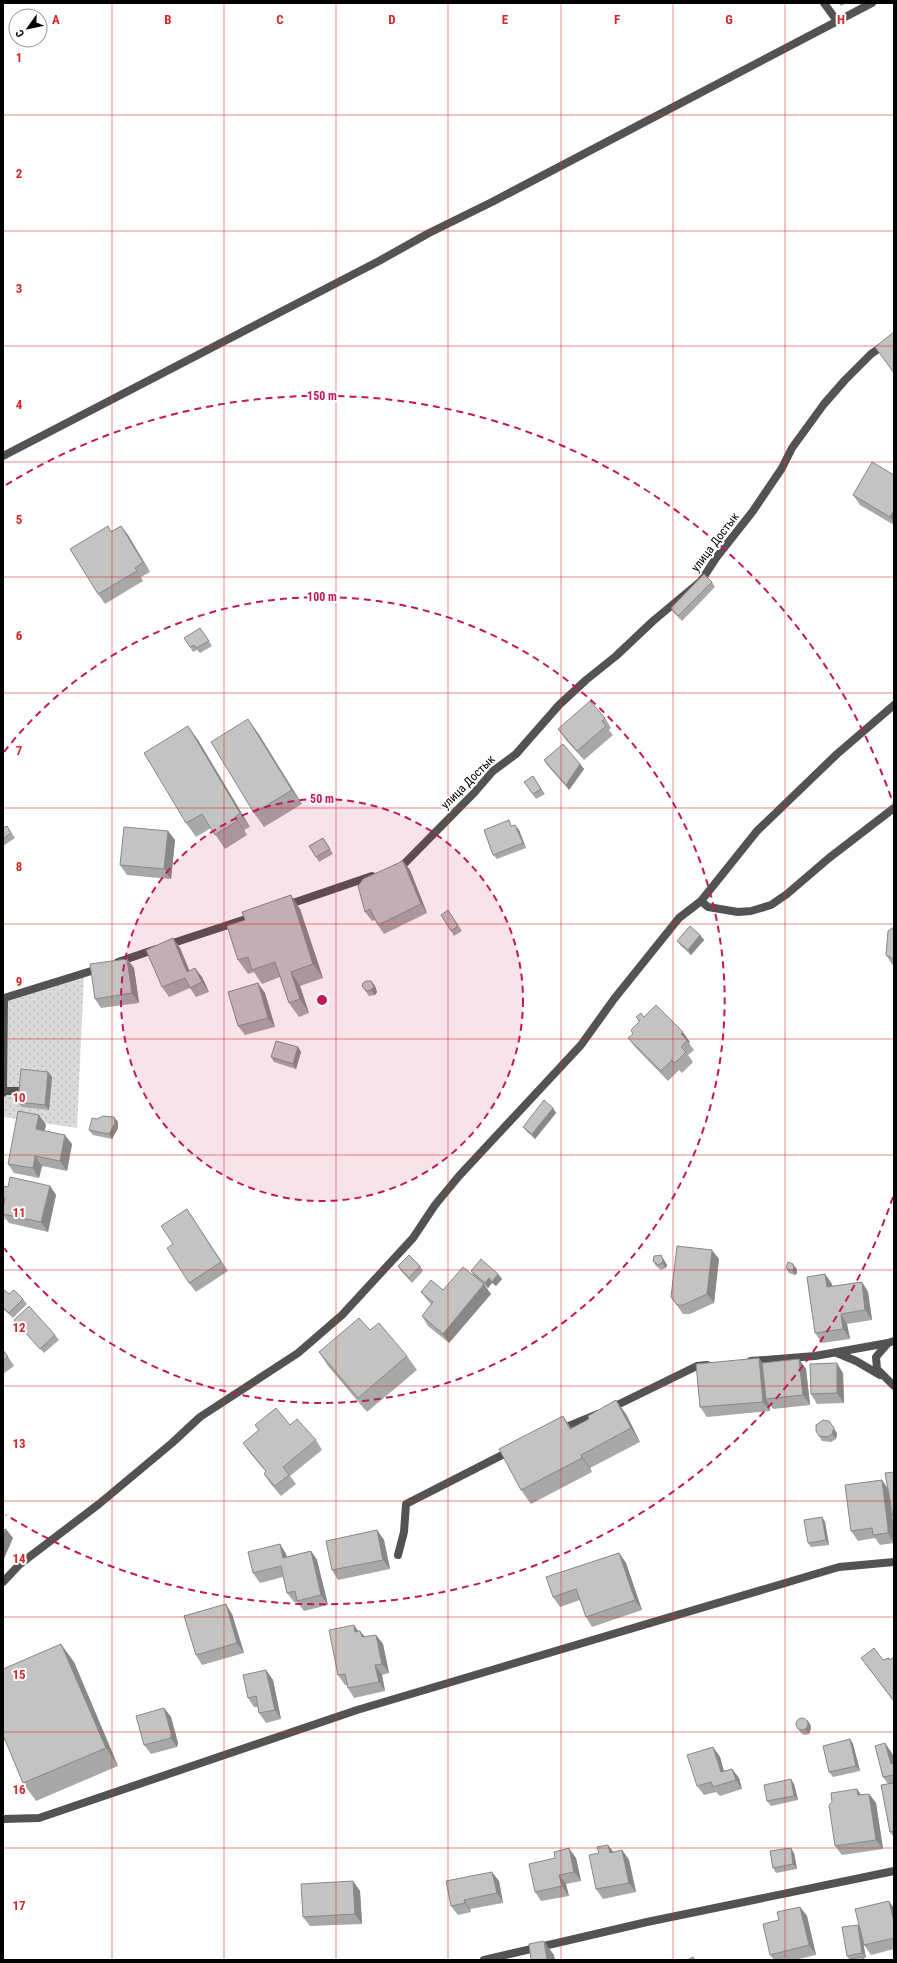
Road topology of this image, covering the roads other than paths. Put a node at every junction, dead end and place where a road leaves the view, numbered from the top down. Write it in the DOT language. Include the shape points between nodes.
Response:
graph roads {
  1 [pos="824,3"];
  2 [pos="872,3"];
  3 [pos="837,21"];
  4 [pos="894,338"];
  5 [pos="3,456"];
  6 [pos="894,705"];
  7 [pos="894,808"];
  8 [pos="701,901"];
  9 [pos="282,907"];
  10 [pos="260,914"];
  11 [pos="21,1091"];
  12 [pos="3,1092"];
  13 [pos="891,1342"];
  14 [pos="836,1353"];
  15 [pos="743,1361"];
  16 [pos="713,1364"];
  17 [pos="883,1377"];
  18 [pos="894,1386"];
  19 [pos="551,1433"];
  20 [pos="522,1445"];
  21 [pos="398,1554"];
  22 [pos="894,1562"];
  23 [pos="3,1582"];
  24 [pos="3,1819"];
  25 [pos="894,1871"];
  26 [pos="484,1960"];
  1 -- 3 [label="street"];
  2 -- 3 [label="street"];
  3 -- 5 [label="street"];
  4 -- 9 [label="street, улица Достык" via="871,354 824,404 792,448 782,468 753,511 701,581 586,680 516,754 493,771 401,866"];
  6 -- 8 [label="street" via="837,754 757,831"];
  7 -- 8 [label="street" via="771,905 738,912 708,908"];
  8 -- 23 [label="street" via="679,918 581,1045 460,1176 435,1205 413,1238 342,1315 298,1353 200,1417 99,1504 20,1564"];
  10 -- 12 [label="street" via="4,998"];
  11 -- 12 [label="street"];
  13 -- 14 [label="street"];
  13 -- 17 [label="street" via="876,1357 877,1369"];
  14 -- 15 [label="street"];
  14 -- 17 [label="street"];
  16 -- 19 [label="street" via="697,1366 603,1412"];
  17 -- 18 [label="street"];
  20 -- 21 [label="street" via="406,1504 404,1532"];
  22 -- 24 [label="street" via="839,1567 357,1710 39,1818"];
  25 -- 26 [label="street" via="647,1922"];
}
